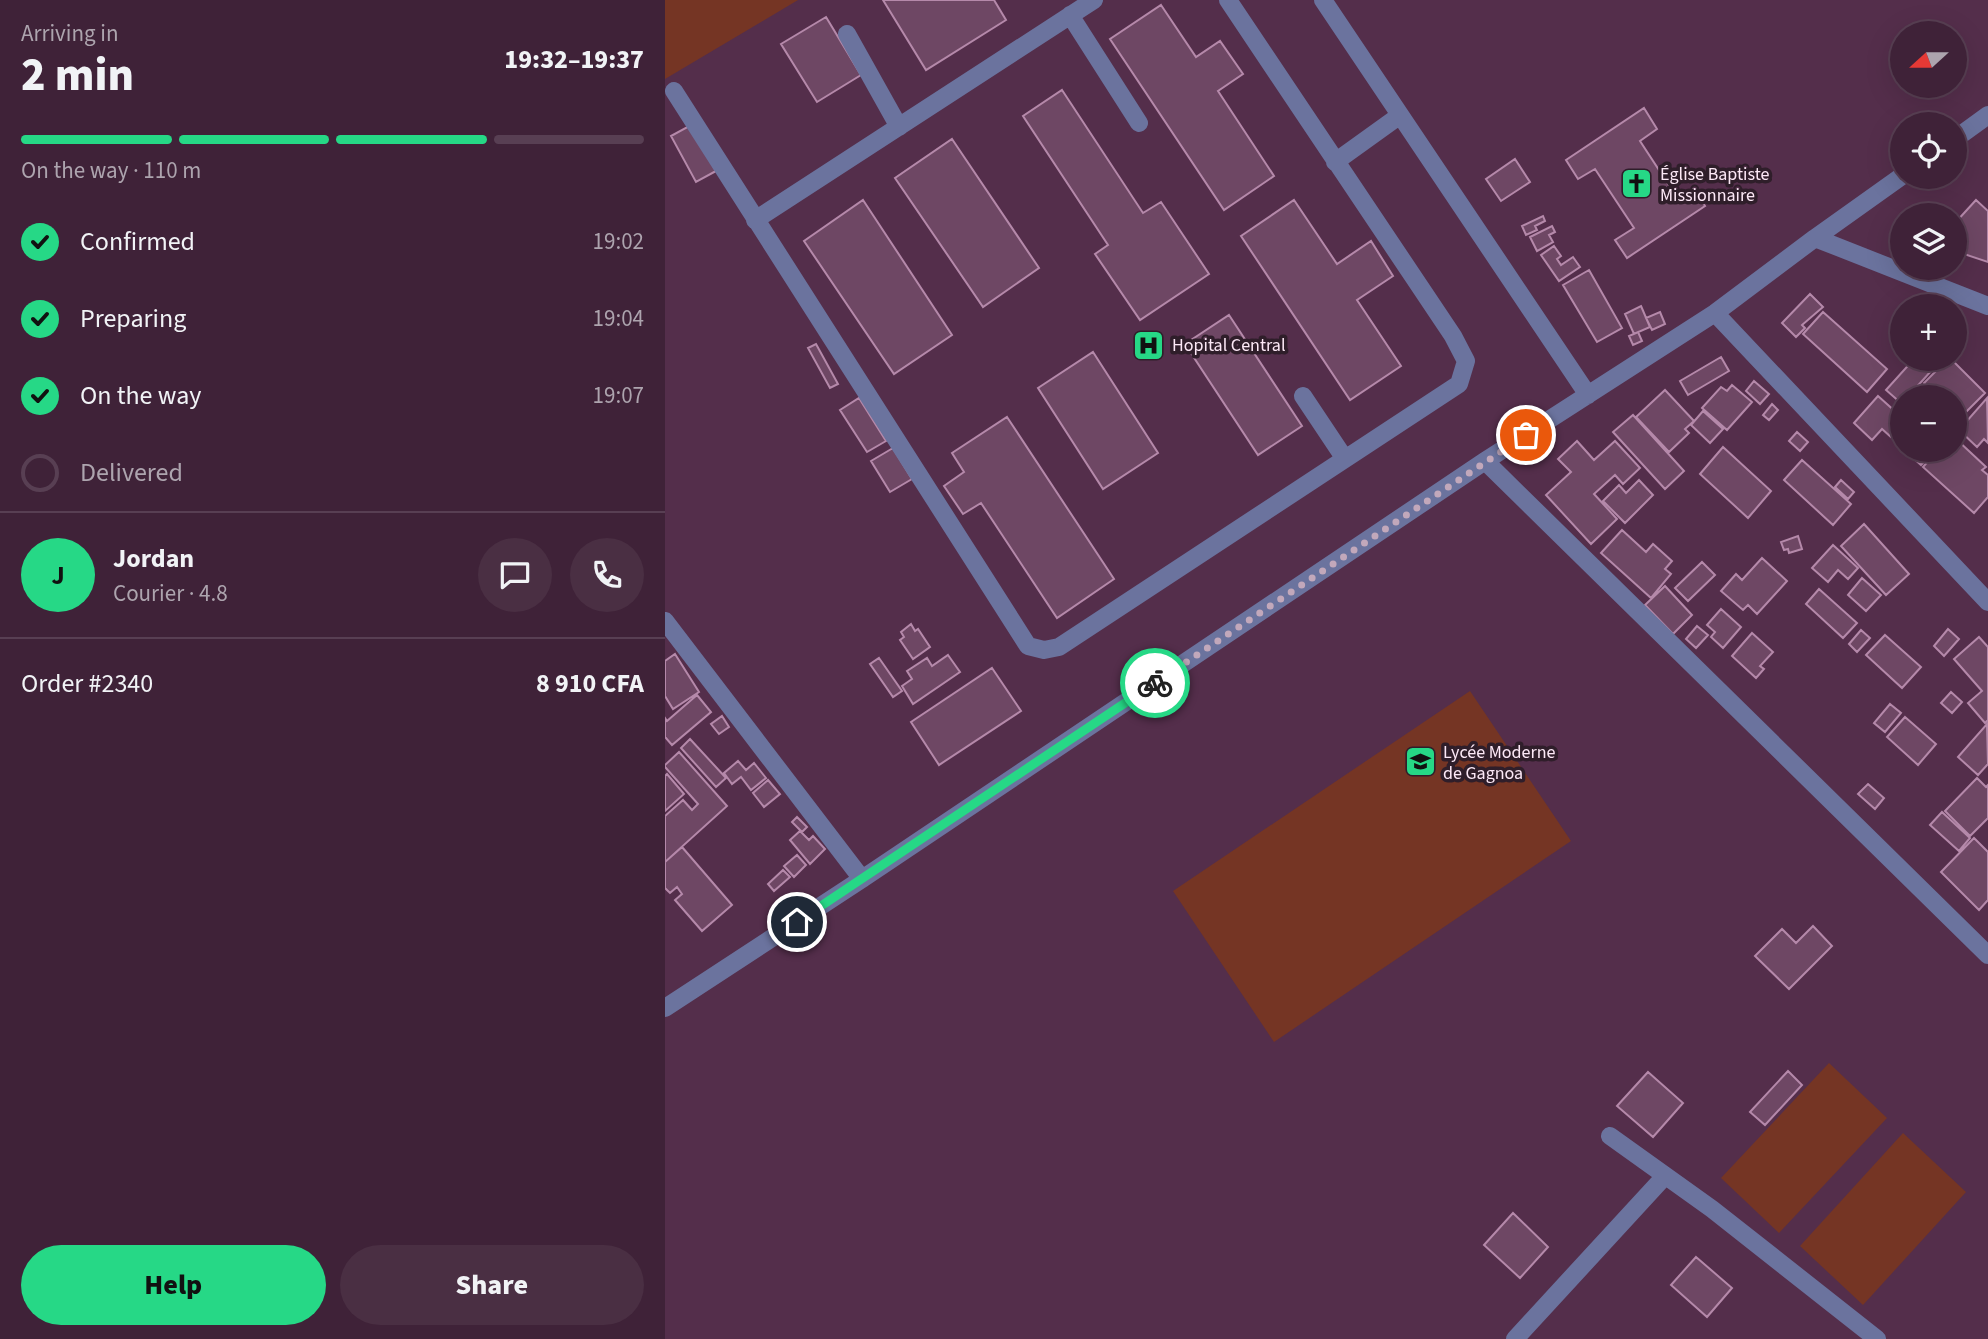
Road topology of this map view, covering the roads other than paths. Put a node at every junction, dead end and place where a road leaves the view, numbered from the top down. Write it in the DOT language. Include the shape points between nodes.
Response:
graph roads {
  1 [pos="1094,0"];
  2 [pos="1228,0"];
  3 [pos="1323,0"];
  4 [pos="1070,15"];
  5 [pos="847,34"];
  6 [pos="674,91"];
  7 [pos="1988,115"];
  8 [pos="1399,116"];
  9 [pos="1139,123"];
  10 [pos="899,127"];
  11 [pos="1967,130"];
  12 [pos="1335,162"];
  13 [pos="1890,185"];
  14 [pos="755,220"];
  15 [pos="1815,238"];
  16 [pos="1988,306"];
  17 [pos="1716,313"];
  18 [pos="1588,395"];
  19 [pos="1303,396"];
  20 [pos="1345,459"];
  21 [pos="1485,461"];
  22 [pos="1988,602"];
  23 [pos="665,621"];
  24 [pos="862,879"];
  25 [pos="1988,955"];
  26 [pos="665,1008"];
  27 [pos="1610,1136"];
  28 [pos="1665,1176"];
  29 [pos="1514,1339"];
  30 [pos="1877,1339"];
  1 -- 4 [label="street"];
  2 -- 12 [label="street"];
  3 -- 8 [label="street"];
  4 -- 9 [label="street"];
  4 -- 10 [label="street"];
  5 -- 10 [label="street"];
  6 -- 14 [label="street"];
  7 -- 11 [label="street"];
  8 -- 12 [label="street"];
  8 -- 18 [label="street"];
  10 -- 14 [label="street"];
  12 -- 20 [label="street" via="1466,361 1459,384"];
  13 -- 15 [label="street"];
  14 -- 20 [label="street" via="1028,646 1059,647"];
  15 -- 16 [label="street"];
  15 -- 17 [label="street"];
  17 -- 18 [label="street"];
  17 -- 22 [label="street"];
  18 -- 21 [label="street"];
  19 -- 20 [label="street"];
  21 -- 24 [label="street"];
  21 -- 25 [label="street"];
  23 -- 24 [label="street"];
  24 -- 26 [label="street"];
  27 -- 28 [label="street"];
  28 -- 29 [label="street"];
  28 -- 30 [label="street"];
}
